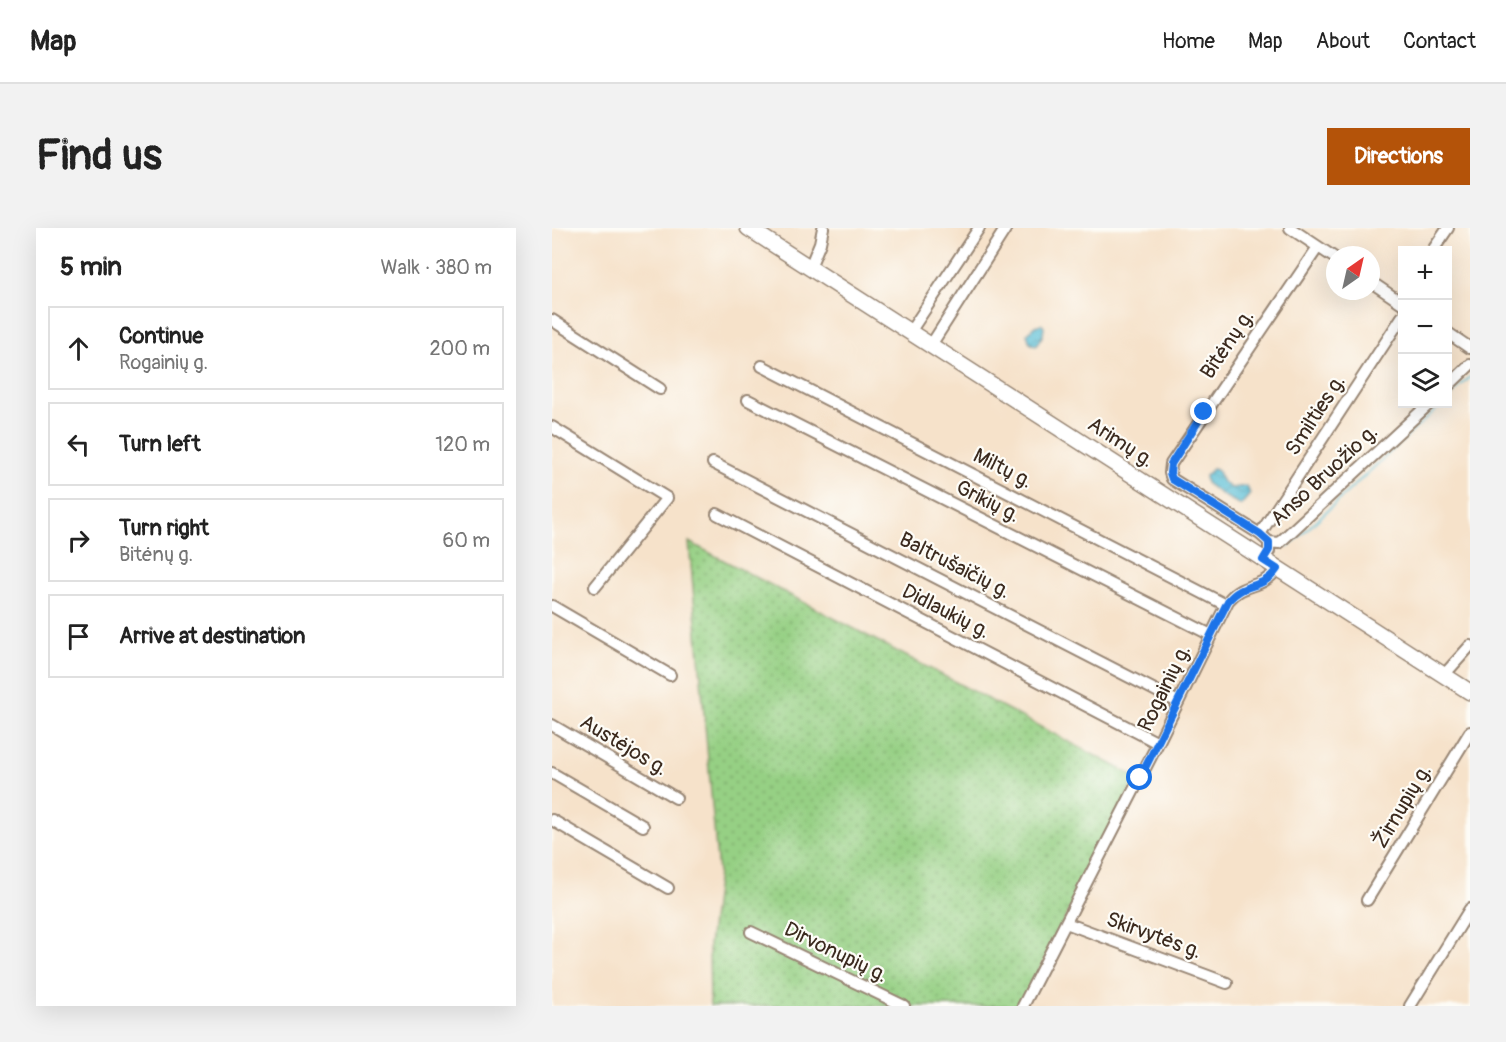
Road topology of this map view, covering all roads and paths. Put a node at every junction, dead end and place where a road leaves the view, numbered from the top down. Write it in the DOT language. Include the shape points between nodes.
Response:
graph roads {
  1 [pos="748,228"];
  2 [pos="824,228"];
  3 [pos="980,228"];
  4 [pos="1006,228"];
  5 [pos="1292,228"];
  6 [pos="1448,228"];
  7 [pos="1436,246"];
  8 [pos="1318,247"];
  9 [pos="1326,252"];
  10 [pos="810,267"];
  11 [pos="1380,288"];
  12 [pos="1398,300"];
  13 [pos="552,320"];
  14 [pos="1398,323"];
  15 [pos="910,332"];
  16 [pos="1452,336"];
  17 [pos="931,345"];
  18 [pos="1470,348"];
  19 [pos="1470,365"];
  20 [pos="762,366"];
  21 [pos="1452,382"];
  22 [pos="660,389"];
  23 [pos="748,400"];
  24 [pos="1425,408"];
  25 [pos="552,427"];
  26 [pos="713,463"];
  27 [pos="717,514"];
  28 [pos="1260,534"];
  29 [pos="1269,542"];
  30 [pos="1263,560"];
  31 [pos="1277,569"];
  32 [pos="595,587"];
  33 [pos="1226,605"];
  34 [pos="552,606"];
  35 [pos="1211,635"];
  36 [pos="1470,646"];
  37 [pos="670,675"];
  38 [pos="1444,675"];
  39 [pos="1470,692"];
  40 [pos="1178,702"];
  41 [pos="552,724"];
  42 [pos="1470,732"];
  43 [pos="1158,743"];
  44 [pos="552,773"];
  45 [pos="676,798"];
  46 [pos="552,820"];
  47 [pos="643,826"];
  48 [pos="668,888"];
  49 [pos="1367,900"];
  50 [pos="1470,909"];
  51 [pos="1066,923"];
  52 [pos="751,932"];
  53 [pos="1227,983"];
  54 [pos="904,1006"];
  55 [pos="1023,1006"];
  56 [pos="1410,1006"];
  1 -- 10 [label="main road, Arimų g."];
  2 -- 10 [label="street"];
  3 -- 15 [label="street"];
  4 -- 17 [label="street"];
  5 -- 8 [label="street"];
  6 -- 7 [label="street"];
  8 -- 9 [label="street"];
  8 -- 28 [label="street, Bitėnų g." via="1171,464 1172,479"];
  10 -- 15 [label="main road, Arimų g."];
  11 -- 12 [label="street"];
  13 -- 22 [label="street"];
  14 -- 28 [label="street, Smilties g."];
  15 -- 17 [label="main road, Arimų g."];
  16 -- 18 [label="street"];
  17 -- 30 [label="main road, Arimų g."];
  19 -- 21 [label="street"];
  20 -- 33 [label="street, Miltų g."];
  23 -- 35 [label="street, Grikių g."];
  24 -- 29 [label="street, Anso Bruožio g." via="1280,543"];
  25 -- 32 [label="street" via="667,498"];
  26 -- 40 [label="street, Baltrušaičių g."];
  27 -- 43 [label="street, Didlaukių g."];
  28 -- 29 [label="street"];
  29 -- 30 [label="street"];
  30 -- 31 [label="main road, Arimų g."];
  31 -- 33 [label="street, Rogainių g." via="1264,583 1234,594"];
  31 -- 38 [label="main road, Arimų g."];
  33 -- 35 [label="street, Rogainių g."];
  34 -- 37 [label="street"];
  35 -- 40 [label="street, Rogainių g."];
  36 -- 38 [label="street"];
  38 -- 39 [label="main road, Arimų g."];
  40 -- 43 [label="street, Rogainių g."];
  41 -- 45 [label="street, Austėjos g."];
  42 -- 49 [label="street, Žirnupių g."];
  43 -- 51 [label="street, Rogainių g."];
  44 -- 47 [label="street"];
  46 -- 48 [label="street"];
  50 -- 56 [label="street"];
  51 -- 53 [label="street, Skirvytės g."];
  51 -- 55 [label="street, Rogainių g."];
  52 -- 54 [label="street, Dirvonupių g."];
}
